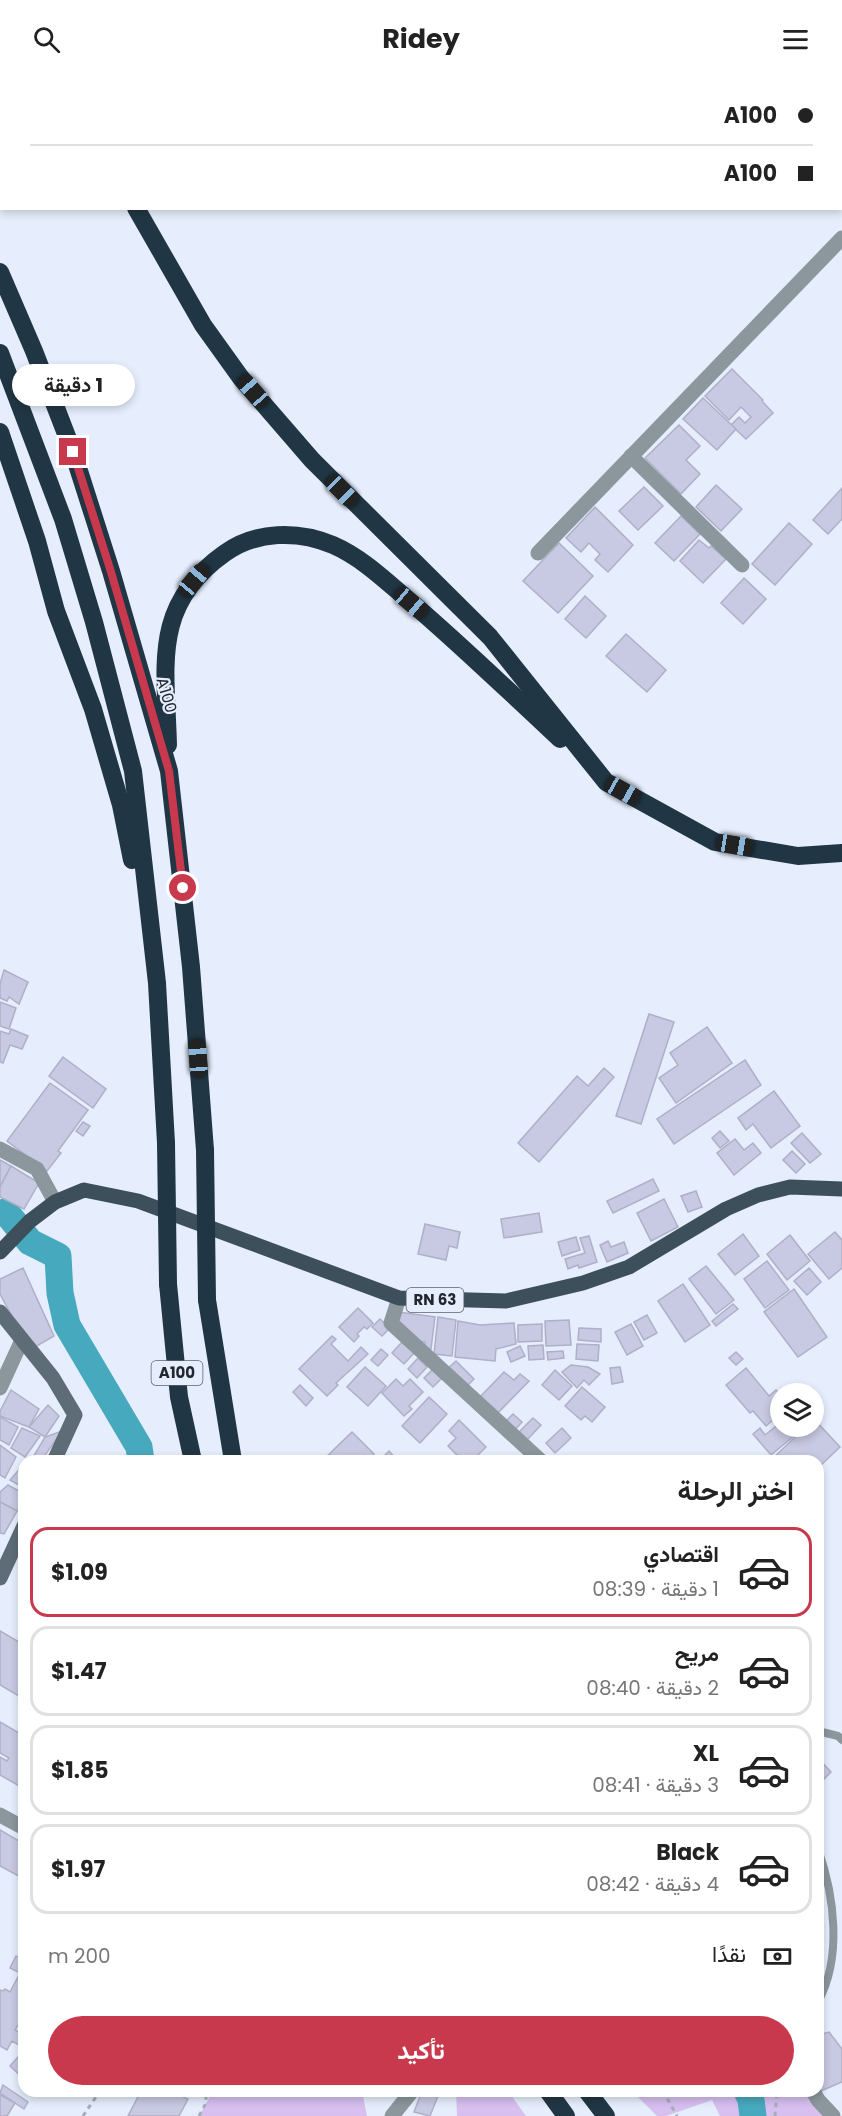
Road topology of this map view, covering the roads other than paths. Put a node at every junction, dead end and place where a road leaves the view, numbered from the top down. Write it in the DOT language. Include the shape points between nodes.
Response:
graph roads {
  1 [pos="136,210"];
  2 [pos="842,238"];
  3 [pos="0,272"];
  4 [pos="0,353"];
  5 [pos="0,432"];
  6 [pos="631,456"];
  7 [pos="538,553"];
  8 [pos="742,565"];
  9 [pos="169,771"];
  10 [pos="606,782"];
  11 [pos="842,853"];
  12 [pos="157,983"];
  13 [pos="0,1149"];
  14 [pos="842,1189"];
  15 [pos="55,1202"];
  16 [pos="2,1249"];
  17 [pos="399,1298"];
  18 [pos="0,1312"];
  19 [pos="22,1340"];
  20 [pos="0,1388"];
  21 [pos="57,1455"];
  22 [pos="192,1455"];
  23 [pos="232,1455"];
  24 [pos="534,1455"];
  25 [pos="18,1539"];
  26 [pos="0,1578"];
  27 [pos="824,1732"];
  28 [pos="842,1740"];
  29 [pos="0,1815"];
  30 [pos="18,1825"];
  31 [pos="824,1866"];
  32 [pos="824,1992"];
  33 [pos="407,2097"];
  34 [pos="553,2097"];
  35 [pos="592,2097"];
  36 [pos="816,2097"];
  37 [pos="392,2116"];
  38 [pos="567,2116"];
  39 [pos="606,2116"];
  40 [pos="833,2116"];
  1 -- 10 [label="highway" via="203,325 241,378 312,460 490,637"];
  2 -- 6 [label="street"];
  3 -- 9 [label="highway, A100 / A100" via="73,452"];
  4 -- 12 [label="highway, A100" via="63,519 133,771"];
  5 -- 12 [label="highway" via="121,805"];
  6 -- 7 [label="street"];
  6 -- 8 [label="street"];
  9 -- 10 [label="highway" via="166,657 170,623 183,593 205,567 232,548 262,536 294,534 332,544 355,557 443,630"];
  9 -- 23 [label="highway, A100 / A100, bridge" via="205,1150 207,1300"];
  10 -- 11 [label="highway" via="715,842 798,856"];
  12 -- 22 [label="highway, A100, bridge" via="166,1143 168,1284 179,1397"];
  13 -- 15 [label="street" via="37,1169"];
  14 -- 17 [label="main road, RN 63" via="790,1187 758,1195 726,1209 629,1267 583,1283 506,1301"];
  15 -- 16 [label="main road, RN 63"];
  15 -- 17 [label="main road, RN 63" via="84,1190 138,1201"];
  17 -- 24 [label="street" via="391,1323"];
  18 -- 19 [label="street"];
  19 -- 20 [label="street"];
  19 -- 21 [label="street" via="53,1378 75,1415"];
  25 -- 26 [label="street"];
  27 -- 28 [label="lane"];
  29 -- 30 [label="street"];
  31 -- 32 [label="lane" via="837,1920 832,1978"];
  33 -- 37 [label="street"];
  34 -- 38 [label="highway"];
  35 -- 39 [label="highway"];
  36 -- 40 [label="street"];
}
